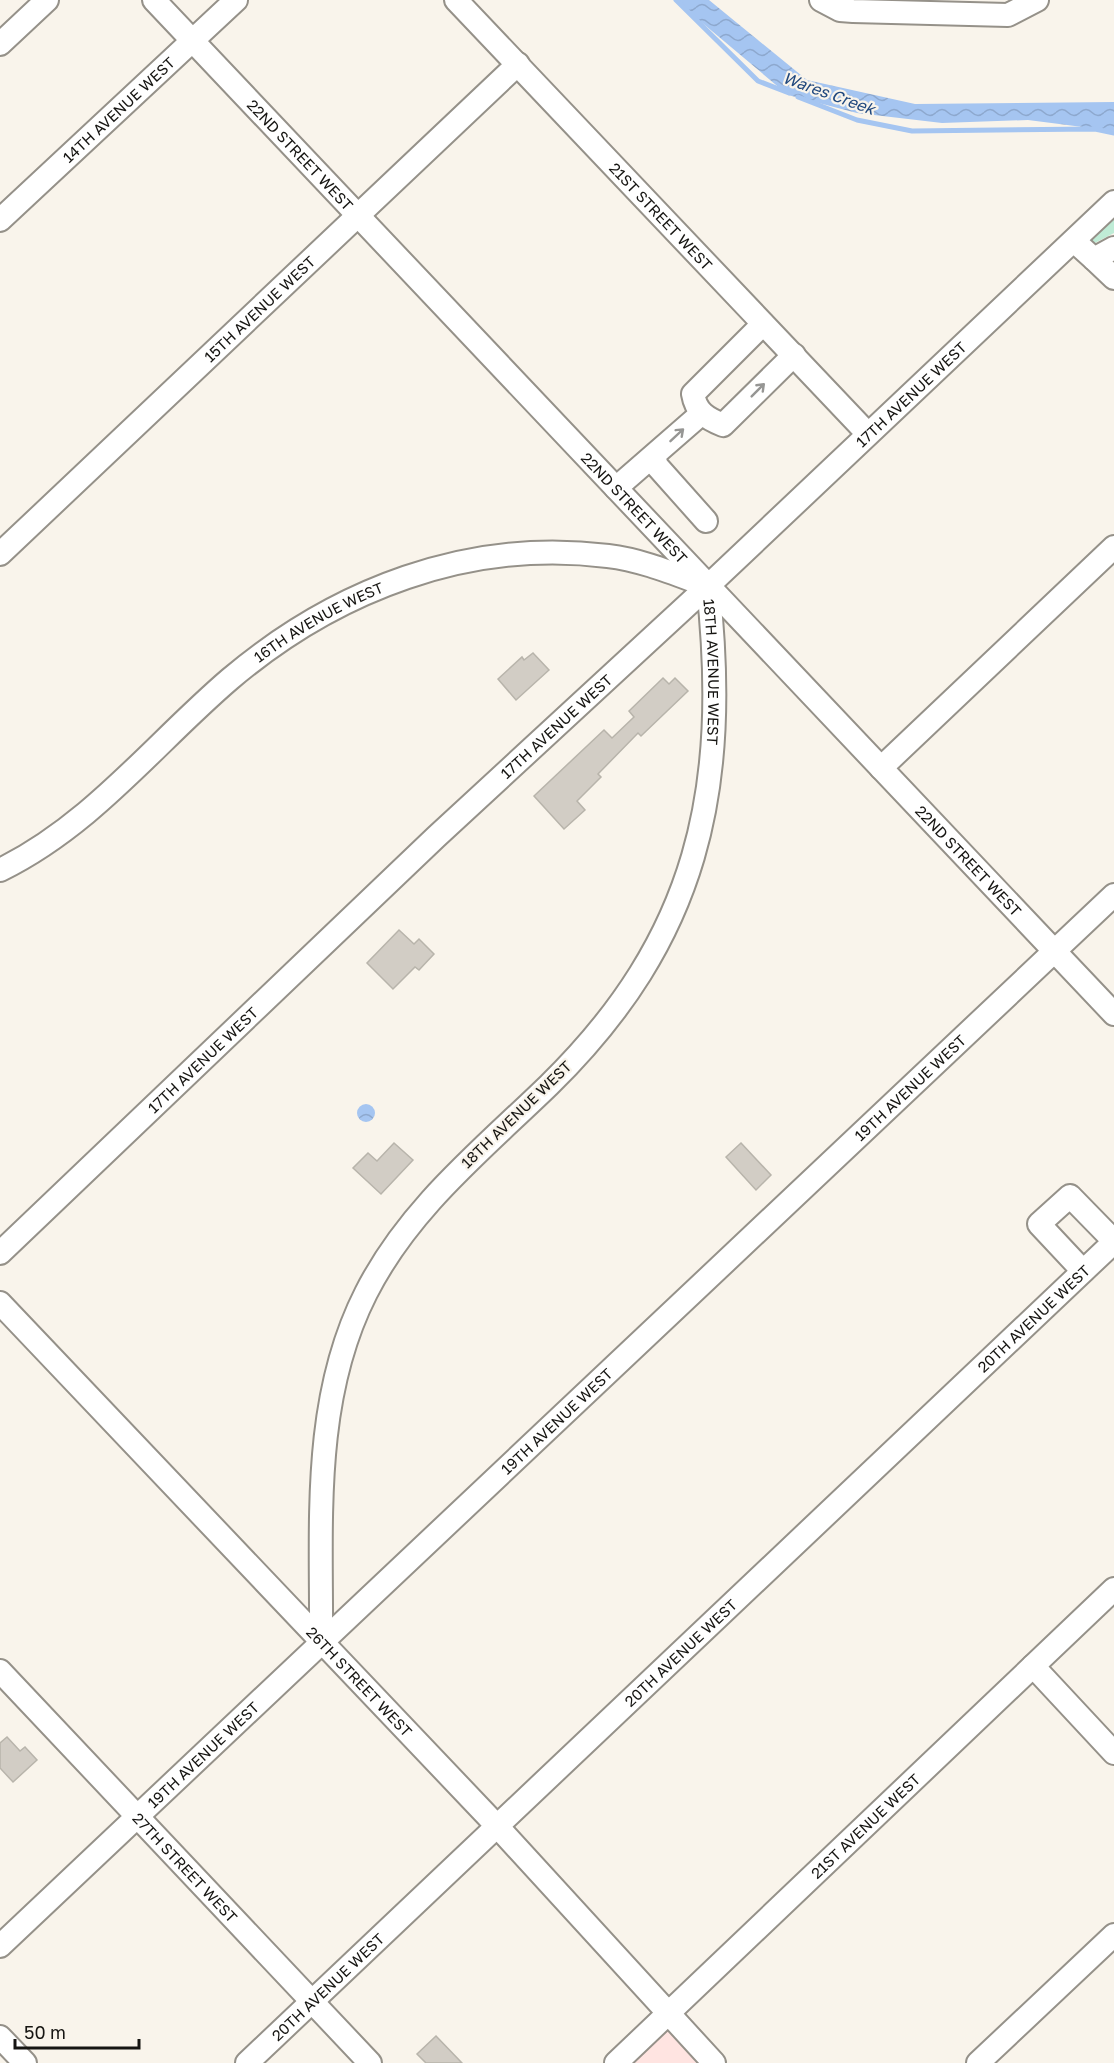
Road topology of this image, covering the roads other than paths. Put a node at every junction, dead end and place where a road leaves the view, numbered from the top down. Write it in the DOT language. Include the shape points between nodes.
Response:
graph roads {
  1 [pos="47,0"];
  2 [pos="154,0"];
  3 [pos="236,0"];
  4 [pos="456,0"];
  5 [pos="821,0"];
  6 [pos="1037,0"];
  7 [pos="193,41"];
  8 [pos="0,44"];
  9 [pos="518,64"];
  10 [pos="1114,202"];
  11 [pos="358,217"];
  12 [pos="0,220"];
  13 [pos="1074,241"];
  14 [pos="1114,248"];
  15 [pos="1094,259"];
  16 [pos="1114,278"];
  17 [pos="763,324"];
  18 [pos="794,355"];
  19 [pos="697,404"];
  20 [pos="867,433"];
  21 [pos="654,456"];
  22 [pos="616,488"];
  23 [pos="705,521"];
  24 [pos="1114,547"];
  25 [pos="0,554"];
  26 [pos="708,586"];
  27 [pos="881,768"];
  28 [pos="0,870"];
  29 [pos="1114,895"];
  30 [pos="1055,952"];
  31 [pos="1114,1014"];
  32 [pos="1114,1241"];
  33 [pos="0,1253"];
  34 [pos="1083,1270"];
  35 [pos="0,1303"];
  36 [pos="1114,1589"];
  37 [pos="321,1642"];
  38 [pos="1033,1666"];
  39 [pos="0,1671"];
  40 [pos="1114,1753"];
  41 [pos="138,1816"];
  42 [pos="497,1826"];
  43 [pos="1114,1935"];
  44 [pos="0,1946"];
  45 [pos="311,2002"];
  46 [pos="669,2013"];
  47 [pos="0,2037"];
  48 [pos="25,2063"];
  49 [pos="247,2063"];
  50 [pos="370,2063"];
  51 [pos="616,2063"];
  52 [pos="714,2063"];
  53 [pos="978,2063"];
  1 -- 8 [label="street"];
  2 -- 7 [label="street, 22ND STREET WEST"];
  3 -- 7 [label="street, 14TH AVENUE WEST"];
  4 -- 9 [label="street, 21ST STREET WEST"];
  5 -- 6 [label="street" via="840,10 1008,15"];
  7 -- 11 [label="street, 22ND STREET WEST"];
  7 -- 12 [label="street, 14TH AVENUE WEST"];
  9 -- 11 [label="street, 15TH AVENUE WEST"];
  9 -- 17 [label="street, 21ST STREET WEST"];
  10 -- 13 [label="street, 17TH AVENUE WEST"];
  11 -- 22 [label="street, 22ND STREET WEST"];
  11 -- 25 [label="street, 15TH AVENUE WEST"];
  13 -- 15 [label="street"];
  13 -- 20 [label="street, 17TH AVENUE WEST"];
  14 -- 15 [label="street"];
  15 -- 16 [label="street"];
  17 -- 18 [label="street, 21ST STREET WEST"];
  17 -- 19 [label="street"];
  19 -- 18 [label="street, one-way" via="723,425"];
  18 -- 20 [label="street, 21ST STREET WEST"];
  21 -- 19 [label="street, one-way"];
  20 -- 26 [label="street, 17TH AVENUE WEST"];
  21 -- 22 [label="street"];
  21 -- 23 [label="street" via="657,466"];
  22 -- 26 [label="street, 22ND STREET WEST"];
  24 -- 27 [label="street"];
  26 -- 27 [label="street, 22ND STREET WEST"];
  26 -- 28 [label="street, 16TH AVENUE WEST" via="657,567 609,556 551,554 477,558 428,569 372,589 278,641 230,680 73,825"];
  26 -- 33 [label="street, 17TH AVENUE WEST" via="436,837"];
  26 -- 37 [label="street, 18TH AVENUE WEST" via="714,640 713,741 702,826 681,895 651,955 614,1015 551,1083 442,1186 392,1250 366,1294 337,1372 325,1436"];
  27 -- 30 [label="street, 22ND STREET WEST"];
  29 -- 30 [label="street, 19TH AVENUE WEST"];
  30 -- 31 [label="street, 22ND STREET WEST"];
  30 -- 37 [label="street, 19TH AVENUE WEST"];
  32 -- 34 [label="street, 20TH AVENUE WEST"];
  32 -- 34 [label="street" via="1070,1196 1039,1224"];
  34 -- 42 [label="street, 20TH AVENUE WEST"];
  35 -- 37 [label="street, 26TH STREET WEST"];
  36 -- 38 [label="street, 21ST AVENUE WEST"];
  37 -- 41 [label="street, 19TH AVENUE WEST"];
  37 -- 42 [label="street, 26TH STREET WEST"];
  38 -- 40 [label="street"];
  38 -- 46 [label="street, 21ST AVENUE WEST"];
  39 -- 41 [label="street, 27TH STREET WEST"];
  41 -- 44 [label="street, 19TH AVENUE WEST"];
  41 -- 45 [label="street, 27TH STREET WEST"];
  42 -- 45 [label="street, 20TH AVENUE WEST"];
  42 -- 46 [label="street, 26TH STREET WEST"];
  43 -- 53 [label="street"];
  45 -- 49 [label="street, 20TH AVENUE WEST"];
  45 -- 50 [label="street, 27TH STREET WEST"];
  46 -- 51 [label="street, 21ST AVENUE WEST"];
  46 -- 52 [label="street, 26TH STREET WEST"];
  47 -- 48 [label="street"];
}
